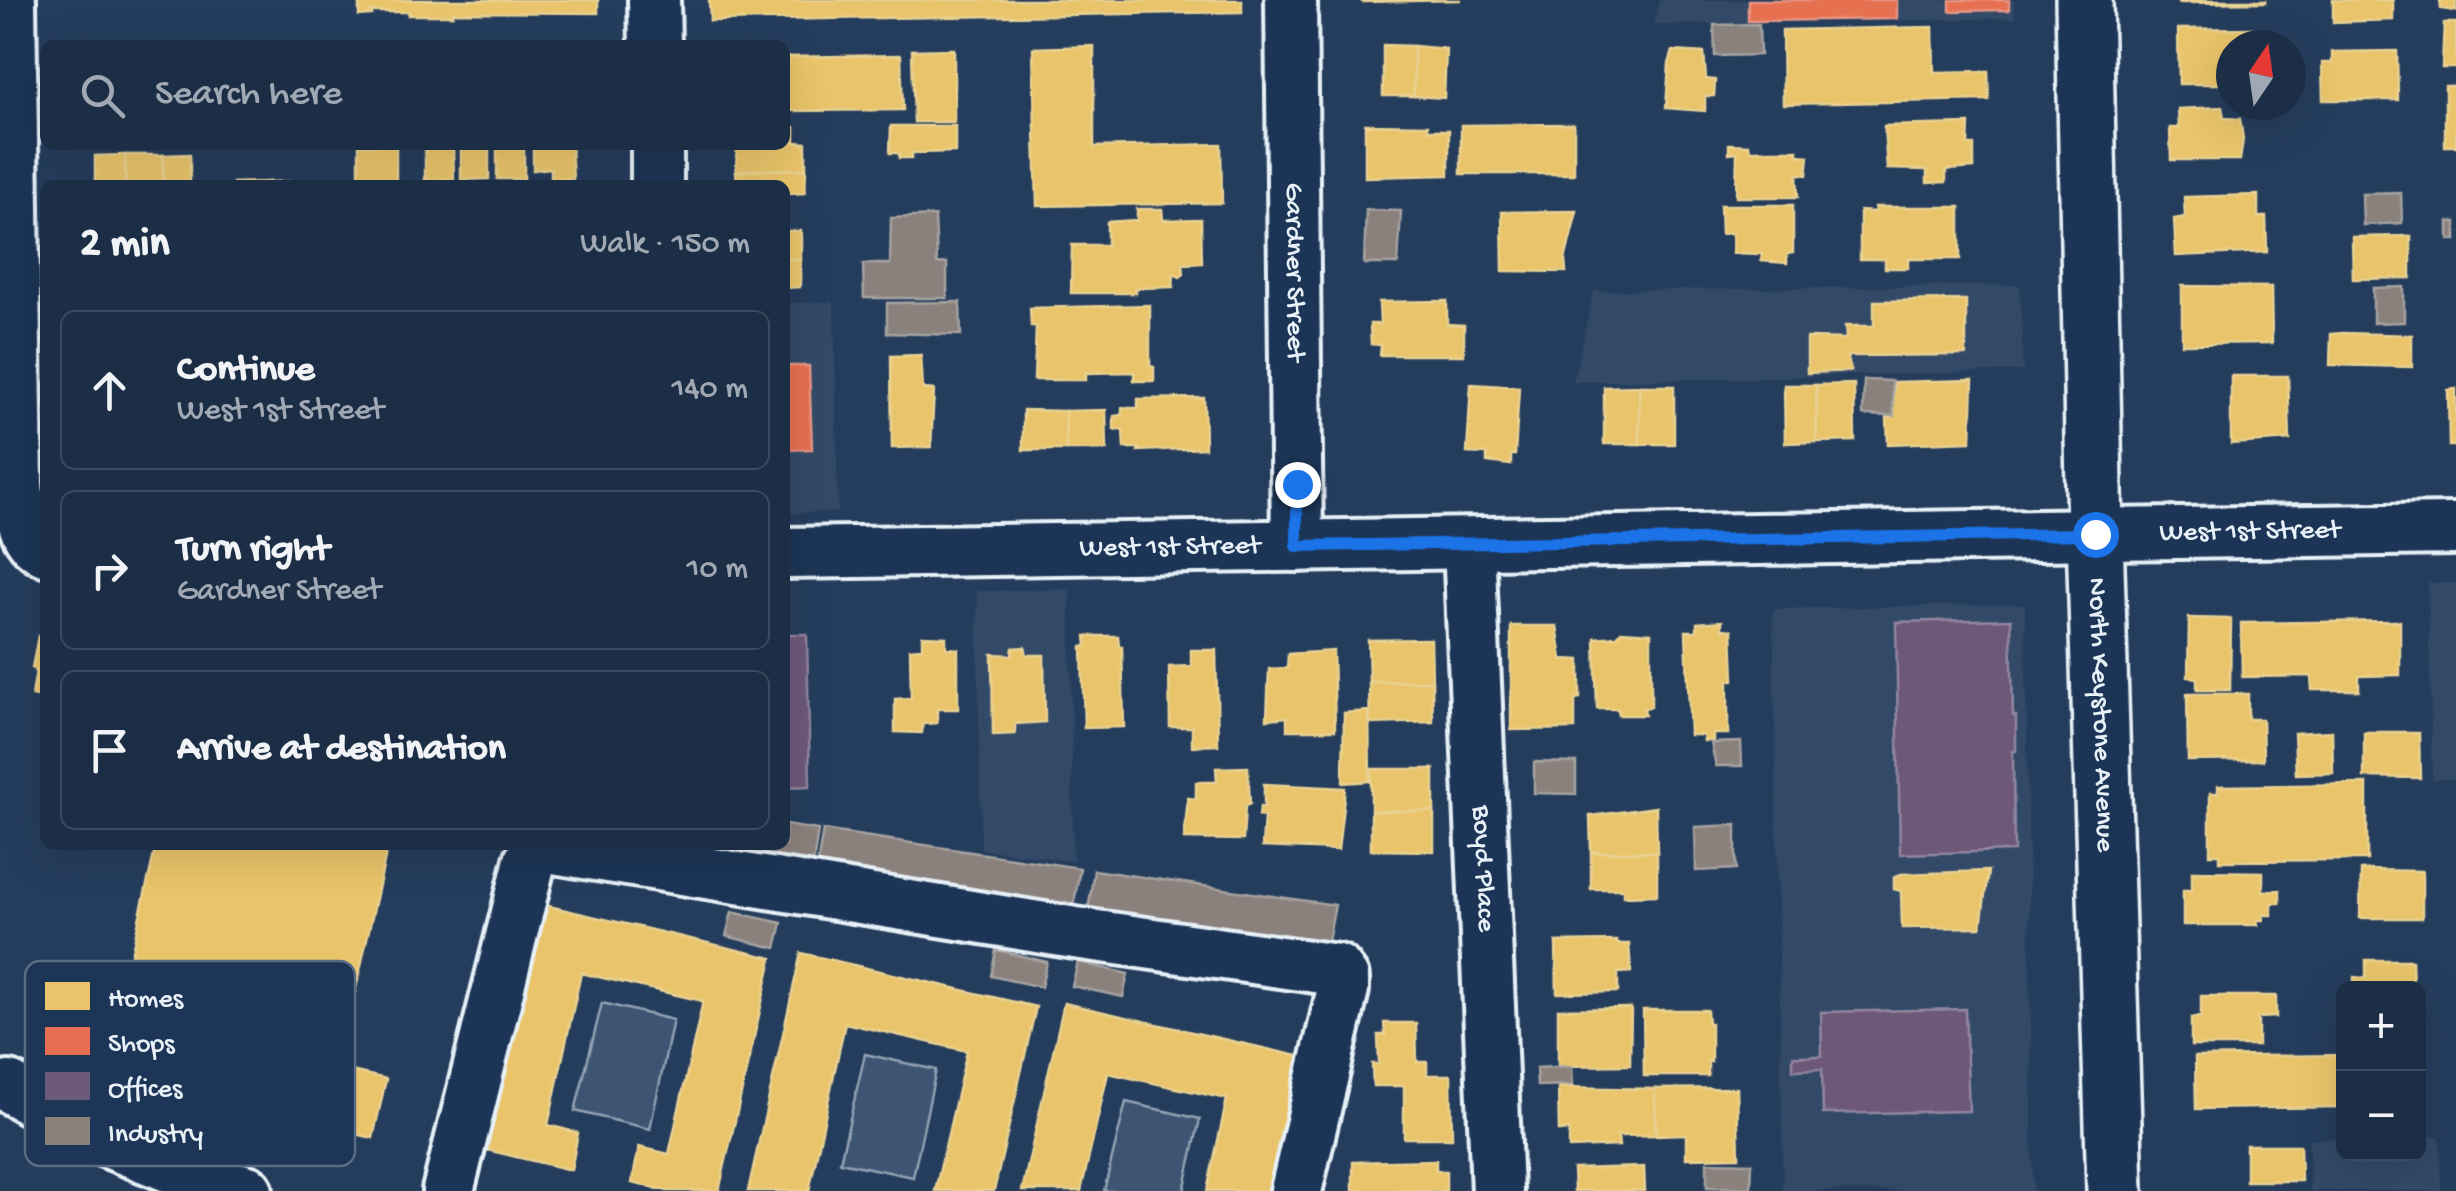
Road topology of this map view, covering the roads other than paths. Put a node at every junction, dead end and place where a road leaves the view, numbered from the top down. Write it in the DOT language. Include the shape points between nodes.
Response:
graph roads {
  1 [pos="10,0"];
  2 [pos="654,0"];
  3 [pos="1291,0"];
  4 [pos="2084,0"];
  5 [pos="655,40"];
  6 [pos="656,150"];
  7 [pos="657,180"];
  8 [pos="2456,529"];
  9 [pos="2095,534"];
  10 [pos="1468,544"];
  11 [pos="40,546"];
  12 [pos="1297,546"];
  13 [pos="790,553"];
  14 [pos="540,850"];
  15 [pos="566,850"];
  16 [pos="9,1087"];
  17 [pos="25,1096"];
  18 [pos="169,1166"];
  19 [pos="1299,1176"];
  20 [pos="248,1191"];
  21 [pos="448,1191"];
  22 [pos="1497,1191"];
  23 [pos="2115,1191"];
  1 -- 11 [label="street" via="16,484 19,512"];
  2 -- 5 [label="street"];
  3 -- 12 [label="street, Gardner Street"];
  4 -- 9 [label="main road, North Keystone Avenue"];
  6 -- 7 [label="street"];
  8 -- 9 [label="street, West 1st Street"];
  9 -- 10 [label="street, West 1st Street"];
  9 -- 23 [label="main road, North Keystone Avenue"];
  10 -- 12 [label="street, West 1st Street"];
  10 -- 22 [label="street, Boyd Place"];
  12 -- 13 [label="street, West 1st Street"];
  14 -- 21 [label="street" via="530,861"];
  15 -- 19 [label="street" via="1337,970 1342,989"];
  16 -- 17 [label="street"];
  18 -- 20 [label="street"];
}
